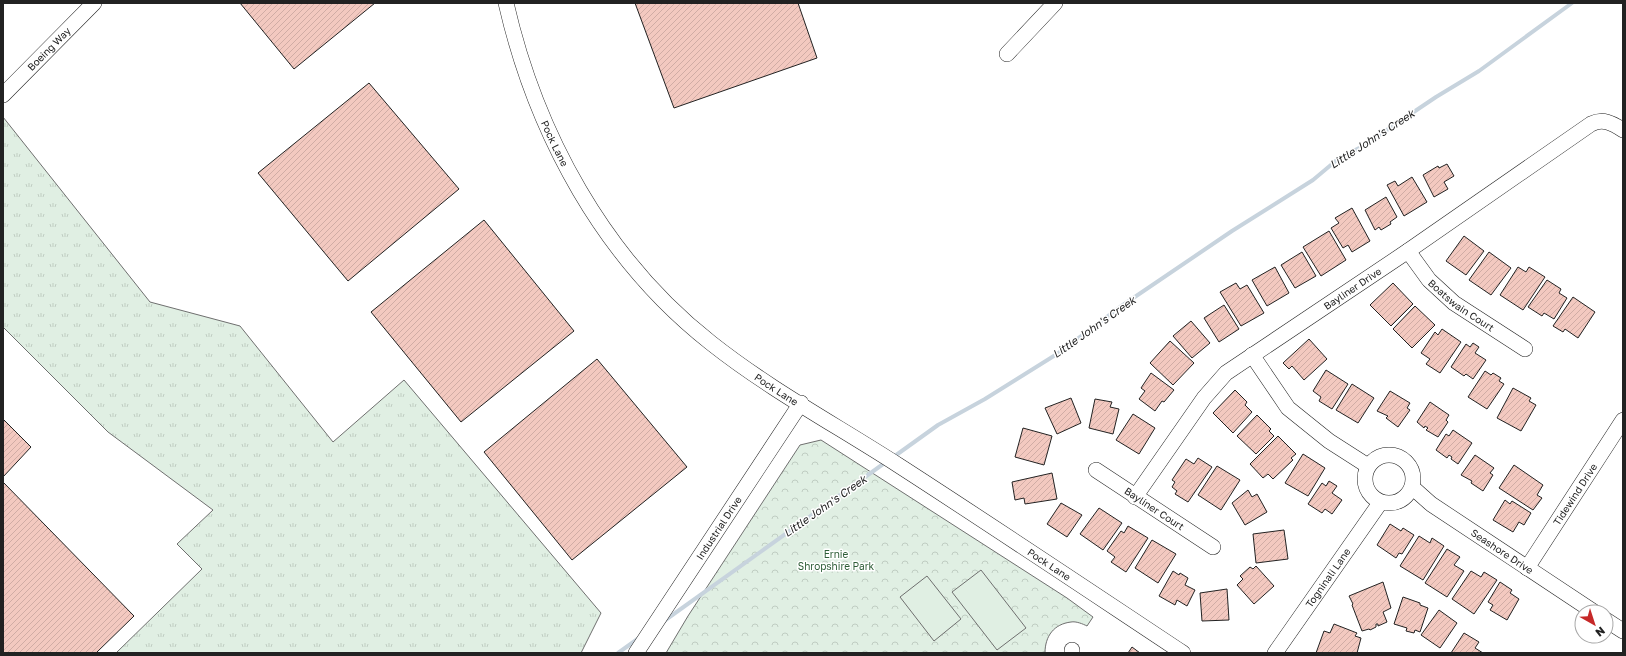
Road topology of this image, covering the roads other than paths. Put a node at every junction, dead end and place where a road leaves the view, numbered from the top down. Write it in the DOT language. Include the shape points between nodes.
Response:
graph roads {
  1 [pos="94,3"];
  2 [pos="506,3"];
  3 [pos="1054,3"];
  4 [pos="1007,54"];
  5 [pos="3,95"];
  6 [pos="1623,130"];
  7 [pos="1408,251"];
  8 [pos="1525,349"];
  9 [pos="1252,355"];
  10 [pos="801,403"];
  11 [pos="1623,420"];
  12 [pos="1368,466"];
  13 [pos="1096,470"];
  14 [pos="1412,487"];
  15 [pos="1135,497"];
  16 [pos="1380,503"];
  17 [pos="1213,547"];
  18 [pos="1527,568"];
  19 [pos="1582,604"];
  20 [pos="1614,625"];
  21 [pos="1623,631"];
  22 [pos="636,653"];
  23 [pos="1183,653"];
  24 [pos="1275,653"];
  1 -- 5 [label="street, Boeing Way"];
  2 -- 10 [label="street, Pock Lane" via="526,76 544,122 564,164 603,228 629,263 688,324 744,368"];
  3 -- 4 [label="street"];
  6 -- 7 [label="street, Bayliner Drive" via="1615,124 1598,120"];
  7 -- 8 [label="street, Boatswain Court" via="1429,280 1454,304"];
  7 -- 9 [label="street, Bayliner Drive"];
  9 -- 12 [label="street" via="1288,408 1329,441"];
  9 -- 15 [label="street, Bayliner Drive" via="1215,384"];
  10 -- 22 [label="street, Industrial Drive"];
  10 -- 23 [label="street, Pock Lane"];
  11 -- 18 [label="street, Tidewind Drive"];
  12 -- 14 [label="street" via="1372,460 1386,454 1397,455 1407,461 1413,473"];
  12 -- 16 [label="street" via="1364,482 1371,497"];
  13 -- 15 [label="street, Bayliner Court"];
  14 -- 16 [label="street" via="1407,496 1394,504"];
  14 -- 18 [label="street, Seashore Drive" via="1431,504"];
  15 -- 17 [label="street, Bayliner Court"];
  16 -- 24 [label="street, Togninali Lane"];
  18 -- 19 [label="street, Seashore Drive"];
  20 -- 21 [label="street"];
}
